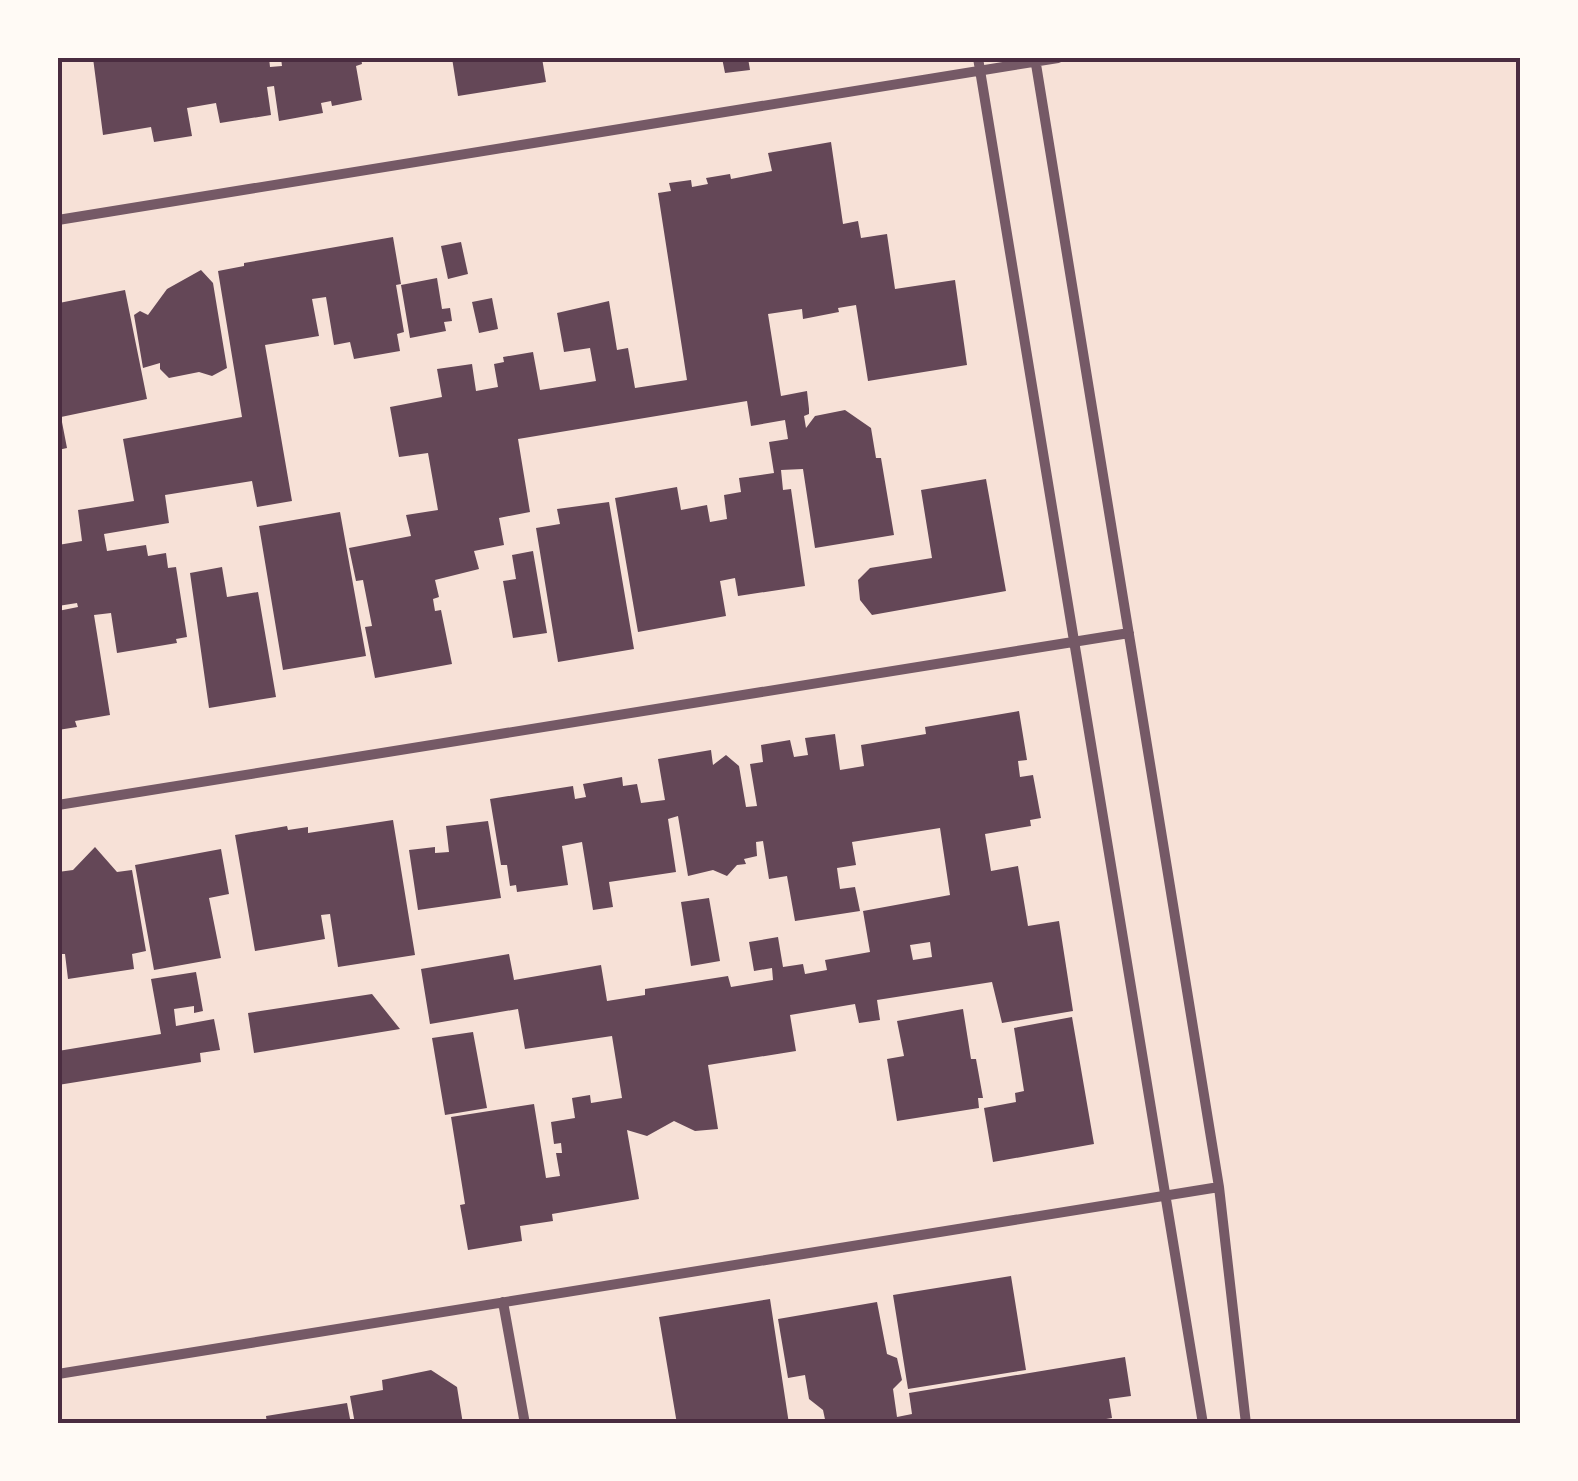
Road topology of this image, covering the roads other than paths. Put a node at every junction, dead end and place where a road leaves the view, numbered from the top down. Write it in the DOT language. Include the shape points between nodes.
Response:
graph roads {
  1 [pos="1058,58"];
  2 [pos="1035,59"];
  3 [pos="979,64"];
  4 [pos="58,220"];
  5 [pos="1129,633"];
  6 [pos="1074,642"];
  7 [pos="58,805"];
  8 [pos="1219,1187"];
  9 [pos="1166,1196"];
  10 [pos="503,1302"];
  11 [pos="58,1374"];
  12 [pos="525,1424"];
  13 [pos="1203,1424"];
  14 [pos="1246,1424"];
  1 -- 2 [label="street"];
  2 -- 3 [label="street"];
  2 -- 5 [label="street"];
  3 -- 4 [label="street"];
  3 -- 6 [label="street"];
  5 -- 6 [label="street"];
  5 -- 8 [label="street"];
  6 -- 7 [label="street"];
  6 -- 9 [label="street"];
  8 -- 9 [label="street"];
  8 -- 14 [label="street"];
  9 -- 10 [label="street"];
  9 -- 13 [label="street"];
  10 -- 11 [label="street"];
  10 -- 12 [label="street"];
}
